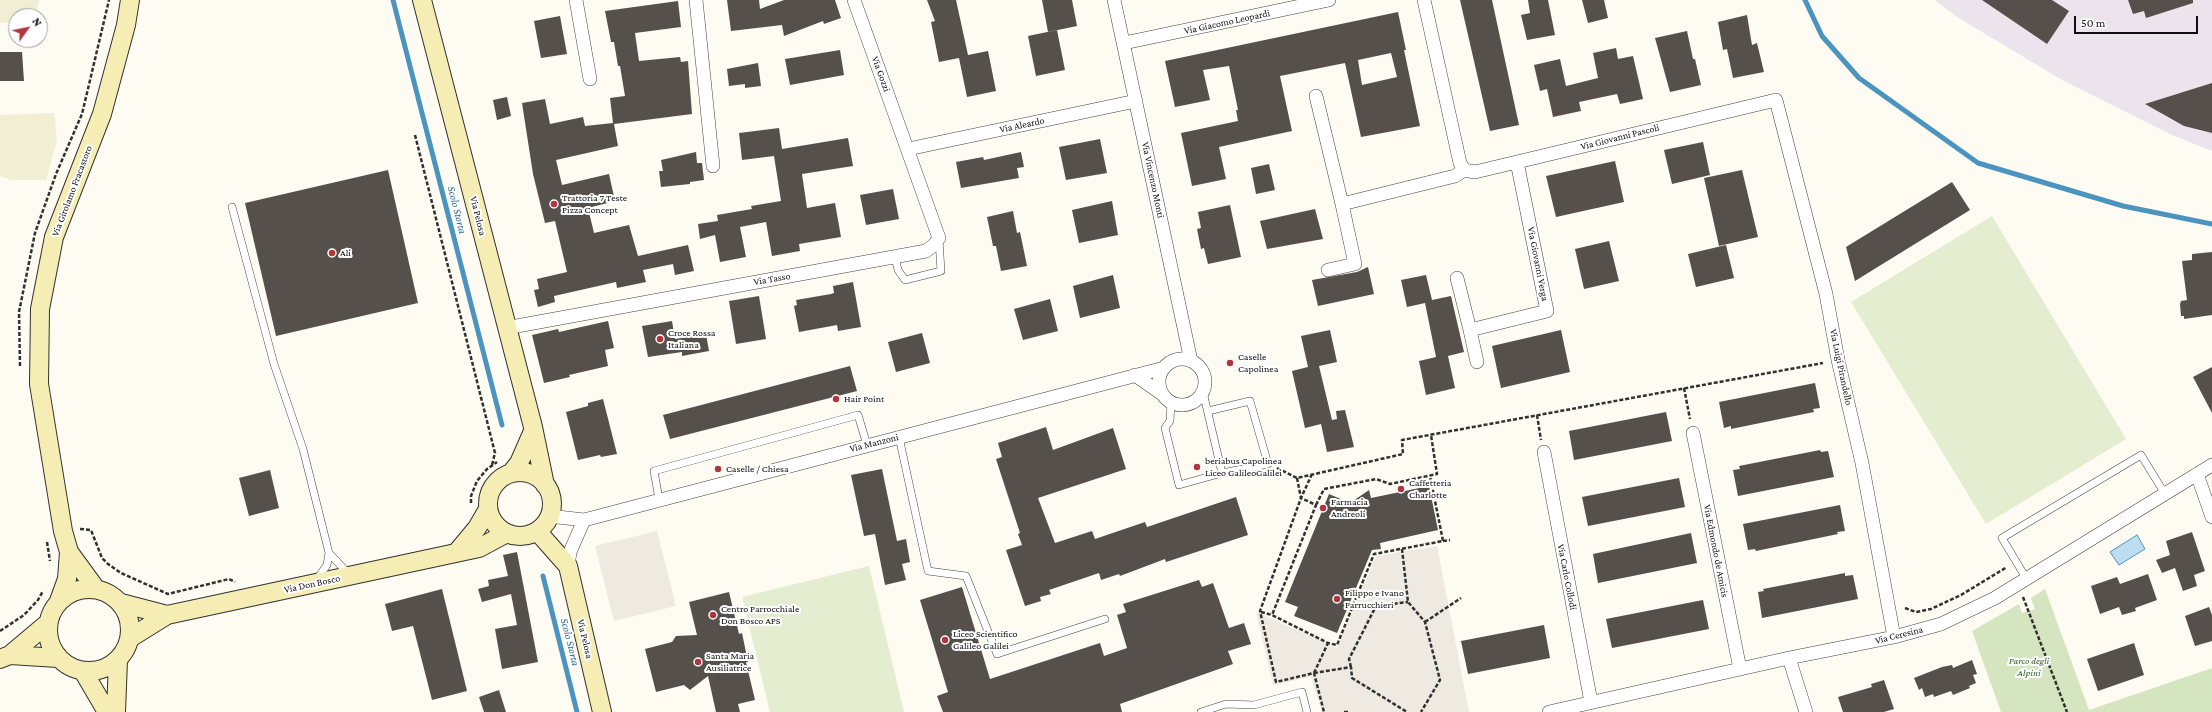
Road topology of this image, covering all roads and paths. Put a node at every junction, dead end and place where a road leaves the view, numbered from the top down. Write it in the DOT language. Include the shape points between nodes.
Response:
graph roads {
  1 [pos="130,0"];
  2 [pos="422,0"];
  3 [pos="576,0"];
  4 [pos="696,0"];
  5 [pos="854,0"];
  6 [pos="1114,0"];
  7 [pos="1329,0"];
  8 [pos="1424,0"];
  9 [pos="1124,43"];
  10 [pos="590,79"];
  11 [pos="1316,96"];
  12 [pos="1776,100"];
  13 [pos="1136,101"];
  14 [pos="415,135"];
  15 [pos="908,148"];
  16 [pos="1517,162"];
  17 [pos="713,166"];
  18 [pos="1464,170"];
  19 [pos="1342,204"];
  20 [pos="232,207"];
  21 [pos="939,238"];
  22 [pos="895,257"];
  23 [pos="1328,270"];
  24 [pos="1457,278"];
  25 [pos="506,328"];
  26 [pos="1470,330"];
  27 [pos="1838,360"];
  28 [pos="1191,361"];
  29 [pos="1477,362"];
  30 [pos="1164,368"];
  31 [pos="1135,375"];
  32 [pos="1684,388"];
  33 [pos="1203,392"];
  34 [pos="1167,398"];
  35 [pos="1208,411"];
  36 [pos="1537,416"];
  37 [pos="534,431"];
  38 [pos="1693,434"];
  39 [pos="1431,435"];
  40 [pos="899,436"];
  41 [pos="867,445"];
  42 [pos="1544,452"];
  43 [pos="1268,464"];
  44 [pos="2212,465"];
  45 [pos="492,466"];
  46 [pos="506,466"];
  47 [pos="1222,473"];
  48 [pos="1312,474"];
  49 [pos="2197,474"];
  50 [pos="1430,476"];
  51 [pos="1297,478"];
  52 [pos="545,485"];
  53 [pos="2165,494"];
  54 [pos="1301,498"];
  55 [pos="659,499"];
  56 [pos="1316,505"];
  57 [pos="470,509"];
  58 [pos="488,509"];
  59 [pos="549,516"];
  60 [pos="2212,517"];
  61 [pos="584,520"];
  62 [pos="63,531"];
  63 [pos="537,531"];
  64 [pos="507,533"];
  65 [pos="1450,540"];
  66 [pos="1443,541"];
  67 [pos="1402,549"];
  68 [pos="69,552"];
  69 [pos="457,552"];
  70 [pos="329,553"];
  71 [pos="2016,562"];
  72 [pos="568,566"];
  73 [pos="355,575"];
  74 [pos="2022,581"];
  75 [pos="313,584"];
  76 [pos="243,585"];
  77 [pos="96,589"];
  78 [pos="1461,598"];
  79 [pos="59,600"];
  80 [pos="1408,602"];
  81 [pos="121,603"];
  82 [pos="1903,605"];
  83 [pos="1376,606"];
  84 [pos="1352,609"];
  85 [pos="1260,612"];
  86 [pos="167,615"];
  87 [pos="1272,615"];
  88 [pos="1105,619"];
  89 [pos="1426,622"];
  90 [pos="48,623"];
  91 [pos="1894,637"];
  92 [pos="130,638"];
  93 [pos="1328,643"];
  94 [pos="5,657"];
  95 [pos="58,658"];
  96 [pos="1788,658"];
  97 [pos="118,660"];
  98 [pos="1351,667"];
  99 [pos="1740,669"];
  100 [pos="83,671"];
  101 [pos="1314,674"];
  102 [pos="1591,702"];
  103 [pos="1255,708"];
  104 [pos="107,712"];
  105 [pos="116,712"];
  106 [pos="602,712"];
  107 [pos="1201,712"];
  108 [pos="1307,712"];
  109 [pos="1324,712"];
  110 [pos="1344,712"];
  111 [pos="1350,712"];
  112 [pos="1407,712"];
  113 [pos="1421,712"];
  114 [pos="1549,712"];
  115 [pos="1806,712"];
  116 [pos="2067,712"];
  1 -- 62 [label="main road, Via Girolamo Fracastoro" via="126,25 102,114 54,237 40,309 39,384"];
  2 -- 25 [label="main road, Via Pelosa"];
  3 -- 10 [label="street"];
  4 -- 17 [label="street"];
  5 -- 15 [label="street, Via Gozzi"];
  6 -- 9 [label="street, Via Vincenzo Monti"];
  7 -- 9 [label="street, Via Giacomo Leopardi"];
  8 -- 18 [label="street" via="1460,163"];
  9 -- 13 [label="street, Via Vincenzo Monti"];
  11 -- 19 [label="street"];
  12 -- 16 [label="street, Via Giovanni Pascoli"];
  12 -- 27 [label="street, Via Luigi Pirandello" via="1825,289"];
  13 -- 15 [label="street, Via Aleardo"];
  13 -- 28 [label="street, Via Vincenzo Monti"];
  14 -- 45 [label="path" via="495,453"];
  15 -- 21 [label="street"];
  16 -- 18 [label="street, Via Giovanni Pascoli" via="1475,172"];
  16 -- 26 [label="street, Via Giovanni Verga" via="1547,311"];
  18 -- 19 [label="street, Via Giovanni Pascoli" via="1456,176"];
  19 -- 23 [label="street" via="1355,264"];
  20 -- 70 [label="lane" via="274,364 303,449"];
  21 -- 22 [label="street, Via Tasso" via="926,251"];
  21 -- 22 [label="lane" via="941,271 905,280 898,270"];
  22 -- 25 [label="street, Via Tasso"];
  24 -- 26 [label="street"];
  25 -- 37 [label="main road, Via Pelosa"];
  26 -- 29 [label="street"];
  27 -- 32 [label="path"];
  27 -- 91 [label="street, Via Luigi Pirandello" via="1862,463"];
  28 -- 30 [label="street" via="1176,360"];
  28 -- 33 [label="street" via="1202,370 1205,385"];
  30 -- 31 [label="street, Via Manzoni"];
  30 -- 34 [label="street" via="1159,380"];
  31 -- 34 [label="street"];
  31 -- 40 [label="street, Via Manzoni"];
  32 -- 36 [label="path"];
  32 -- 38 [label="path"];
  33 -- 34 [label="street" via="1193,403 1178,405"];
  33 -- 35 [label="lane"];
  34 -- 47 [label="lane" via="1170,421 1165,428 1180,485"];
  35 -- 43 [label="lane" via="1250,400"];
  35 -- 47 [label="lane"];
  36 -- 39 [label="path"];
  36 -- 42 [label="path"];
  37 -- 46 [label="main road" via="518,463"];
  37 -- 52 [label="main road, Via Pelosa"];
  38 -- 99 [label="street, Via Edmondo de Amicis"];
  39 -- 48 [label="path" via="1402,440 1403,454"];
  39 -- 50 [label="path" via="1437,474"];
  40 -- 41 [label="street, Via Manzoni"];
  40 -- 88 [label="lane" via="928,571 966,576 997,654"];
  41 -- 55 [label="street, Via Manzoni"];
  41 -- 55 [label="lane" via="858,415 654,471"];
  42 -- 102 [label="street, Via Carlo Collodi"];
  43 -- 47 [label="lane"];
  43 -- 51 [label="path"];
  44 -- 49 [label="street, Via Ceresina"];
  45 -- 46 [label="path"];
  45 -- 57 [label="path" via="477,481 471,496"];
  46 -- 52 [label="main road" via="530,474"];
  46 -- 58 [label="main road" via="490,491"];
  48 -- 51 [label="path"];
  48 -- 54 [label="path"];
  49 -- 53 [label="street, Via Ceresina"];
  49 -- 60 [label="street"];
  50 -- 56 [label="path" via="1390,484 1376,479 1324,489"];
  50 -- 66 [label="path"];
  51 -- 54 [label="path"];
  52 -- 59 [label="main road" via="550,495"];
  53 -- 71 [label="lane" via="2141,455 2002,538"];
  53 -- 74 [label="street, Via Ceresina"];
  54 -- 56 [label="path"];
  54 -- 85 [label="path"];
  55 -- 61 [label="street, Via Manzoni"];
  56 -- 87 [label="path"];
  58 -- 64 [label="main road" via="491,519"];
  58 -- 69 [label="main road" via="477,528"];
  59 -- 61 [label="street"];
  59 -- 63 [label="main road"];
  61 -- 72 [label="street" via="570,552"];
  62 -- 68 [label="main road, Via Girolamo Fracastoro"];
  62 -- 76 [label="path" via="87,528 91,530 102,558 108,564 121,573 168,594 229,579"];
  63 -- 64 [label="main road" via="517,536"];
  63 -- 72 [label="main road"];
  64 -- 69 [label="main road, Via Don Bosco" via="479,548"];
  65 -- 66 [label="path"];
  66 -- 67 [label="path"];
  67 -- 80 [label="path"];
  67 -- 84 [label="path" via="1374,554"];
  68 -- 77 [label="main road, Via Girolamo Fracastoro"];
  68 -- 79 [label="main road, Via Girolamo Fracastoro" via="67,579"];
  69 -- 73 [label="main road, Via Don Bosco"];
  70 -- 73 [label="lane" via="344,569"];
  70 -- 75 [label="lane" via="327,564"];
  71 -- 74 [label="lane"];
  71 -- 82 [label="path" via="1961,595 1931,609 1916,612 1905,609"];
  72 -- 106 [label="main road, Via Pelosa"];
  73 -- 75 [label="main road, Via Don Bosco"];
  74 -- 91 [label="street, Via Ceresina" via="1996,598 1940,624"];
  74 -- 116 [label="path"];
  75 -- 86 [label="main road, Via Don Bosco"];
  77 -- 79 [label="main road" via="83,589"];
  77 -- 81 [label="main road, Via Don Bosco" via="110,594"];
  78 -- 89 [label="path"];
  79 -- 90 [label="main road"];
  80 -- 83 [label="path"];
  80 -- 89 [label="path"];
  81 -- 86 [label="main road, Via Don Bosco"];
  81 -- 92 [label="main road" via="127,614"];
  83 -- 84 [label="path"];
  83 -- 98 [label="path" via="1349,659"];
  84 -- 93 [label="path" via="1336,645"];
  85 -- 87 [label="path"];
  85 -- 101 [label="path" via="1276,682"];
  86 -- 92 [label="main road, Via Don Bosco"];
  87 -- 93 [label="path"];
  89 -- 113 [label="path" via="1440,680"];
  90 -- 94 [label="main road"];
  90 -- 95 [label="main road" via="51,647"];
  91 -- 96 [label="street, Via Ceresina"];
  92 -- 97 [label="main road"];
  93 -- 101 [label="path"];
  94 -- 95 [label="main road"];
  95 -- 100 [label="main road"];
  96 -- 99 [label="street, Via Ceresina"];
  96 -- 115 [label="street"];
  97 -- 100 [label="main road" via="96,671"];
  97 -- 105 [label="main road"];
  98 -- 101 [label="path"];
  98 -- 112 [label="path" via="1352,678"];
  99 -- 102 [label="street, Via Ceresina"];
  100 -- 104 [label="main road"];
  101 -- 109 [label="path"];
  102 -- 114 [label="street, Via Ceresina"];
  103 -- 107 [label="lane" via="1226,704"];
  103 -- 108 [label="lane" via="1302,692"];
  110 -- 111 [label="path"];
}
